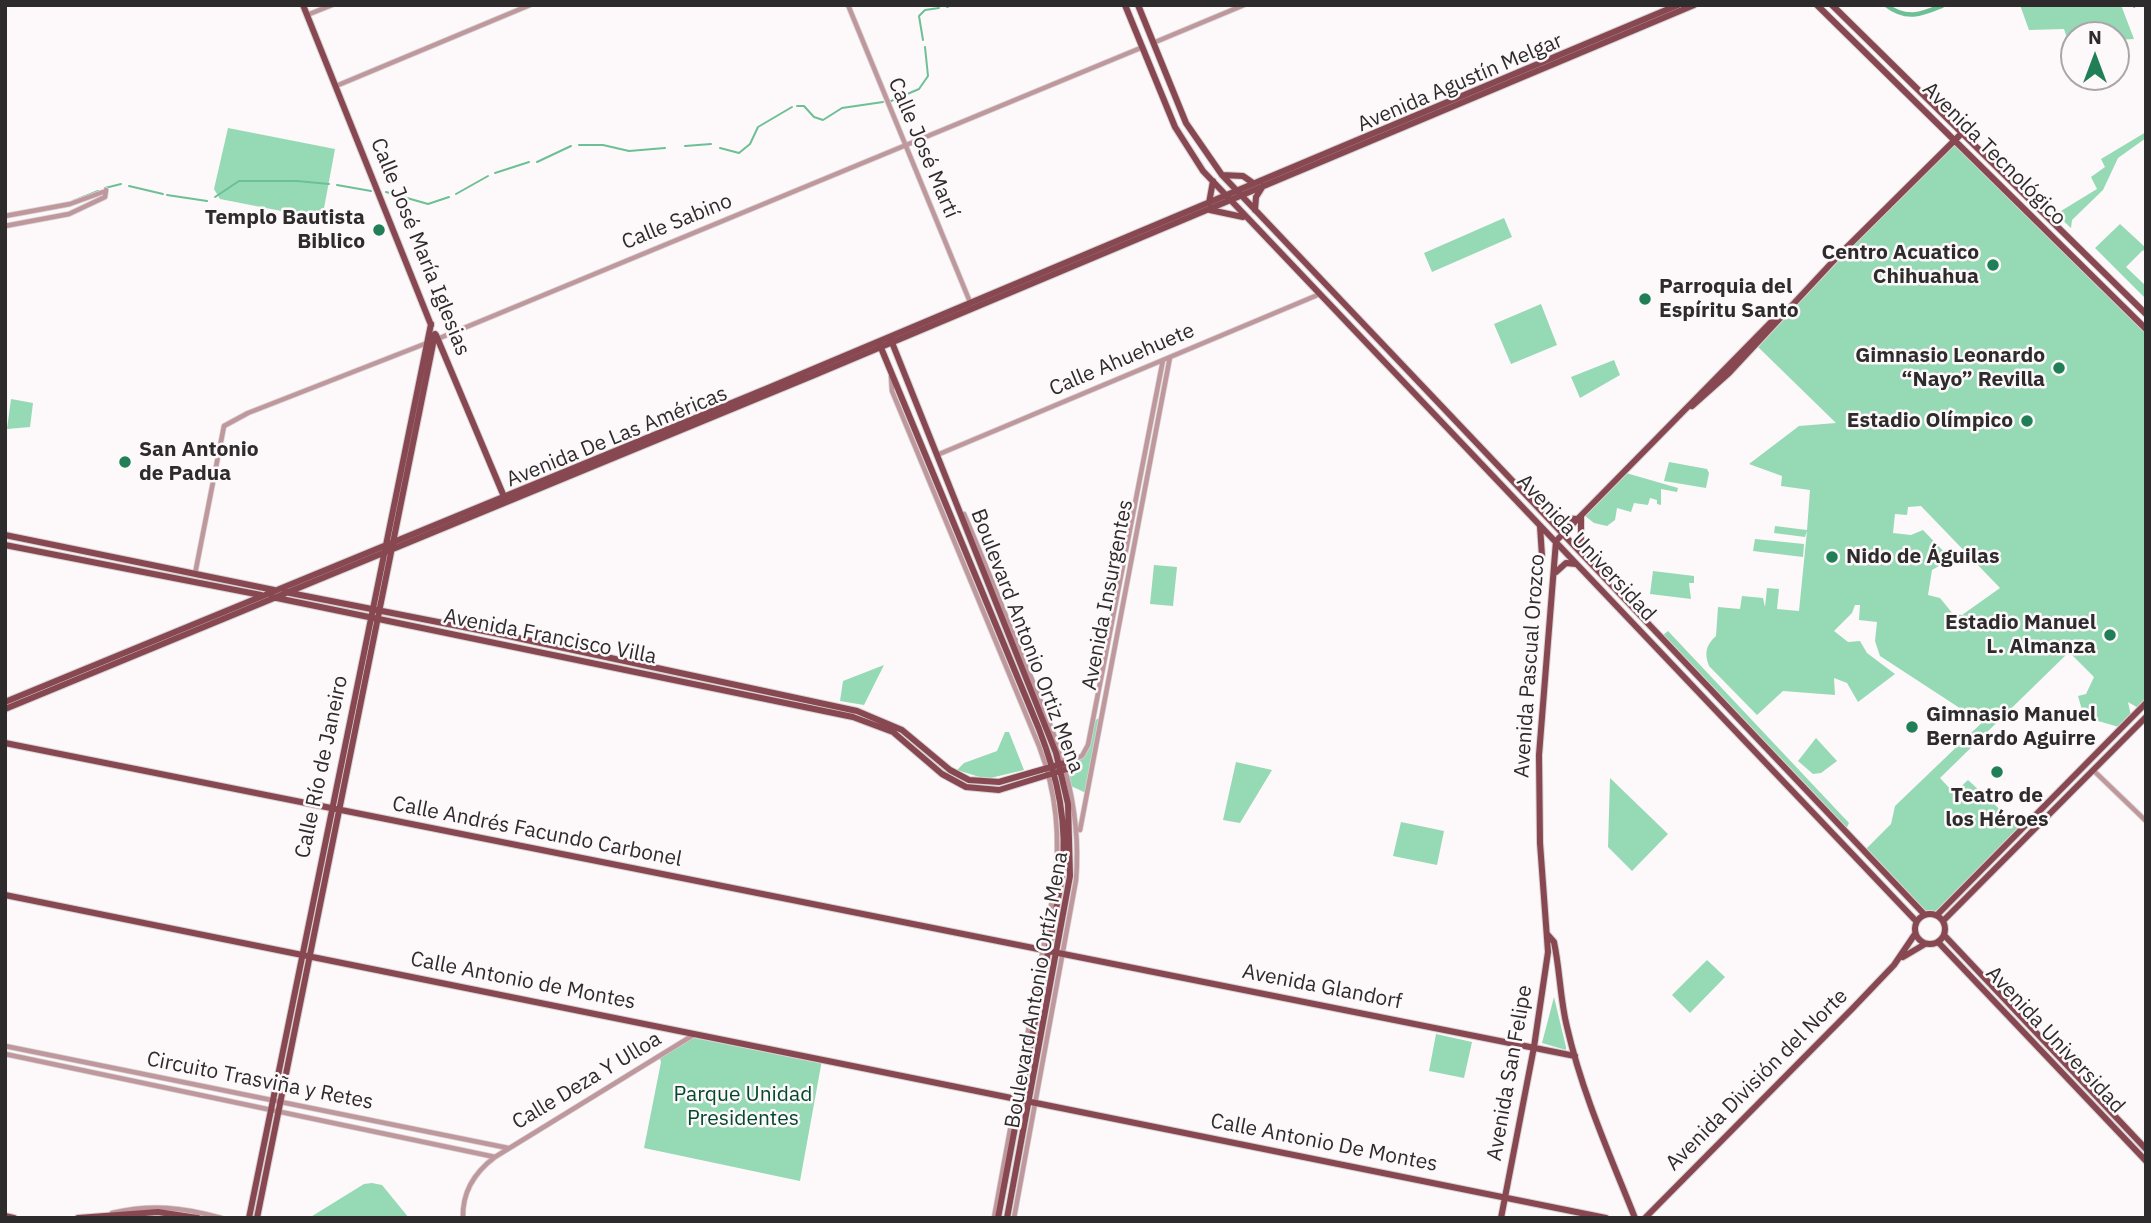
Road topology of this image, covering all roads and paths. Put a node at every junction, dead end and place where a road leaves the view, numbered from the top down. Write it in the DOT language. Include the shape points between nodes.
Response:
graph roads {
  1 [pos="303,5"];
  2 [pos="332,5"];
  3 [pos="530,5"];
  4 [pos="848,5"];
  5 [pos="1125,5"];
  6 [pos="1138,5"];
  7 [pos="1244,5"];
  8 [pos="1678,5"];
  9 [pos="1694,5"];
  10 [pos="1817,5"];
  11 [pos="1832,5"];
  12 [pos="307,15"];
  13 [pos="1153,43"];
  14 [pos="1143,47"];
  15 [pos="336,86"];
  16 [pos="1963,132"];
  17 [pos="1955,140"];
  18 [pos="905,145"];
  19 [pos="1222,175"];
  20 [pos="1213,181"];
  21 [pos="1253,183"];
  22 [pos="1264,184"];
  23 [pos="1239,192"];
  24 [pos="1229,198"];
  25 [pos="1208,207"];
  26 [pos="1255,210"];
  27 [pos="5,216"];
  28 [pos="1250,220"];
  29 [pos="5,226"];
  30 [pos="1321,294"];
  31 [pos="970,302"];
  32 [pos="2146,314"];
  33 [pos="431,324"];
  34 [pos="2146,329"];
  35 [pos="436,338"];
  36 [pos="889,339"];
  37 [pos="426,344"];
  38 [pos="879,344"];
  39 [pos="898,356"];
  40 [pos="1170,357"];
  41 [pos="1163,360"];
  42 [pos="886,362"];
  43 [pos="891,375"];
  44 [pos="936,455"];
  45 [pos="505,499"];
  46 [pos="953,501"];
  47 [pos="1547,517"];
  48 [pos="1580,518"];
  49 [pos="1539,524"];
  50 [pos="1564,534"];
  51 [pos="5,535"];
  52 [pos="1556,541"];
  53 [pos="5,545"];
  54 [pos="389,546"];
  55 [pos="1582,554"];
  56 [pos="1542,556"];
  57 [pos="1578,564"];
  58 [pos="195,574"];
  59 [pos="1555,574"];
  60 [pos="235,590"];
  61 [pos="285,592"];
  62 [pos="274,594"];
  63 [pos="263,596"];
  64 [pos="238,606"];
  65 [pos="376,610"];
  66 [pos="374,620"];
  67 [pos="5,702"];
  68 [pos="2146,704"];
  69 [pos="5,709"];
  70 [pos="2144,722"];
  71 [pos="5,743"];
  72 [pos="2092,769"];
  73 [pos="1057,770"];
  74 [pos="335,809"];
  75 [pos="2146,821"];
  76 [pos="1078,838"];
  77 [pos="5,895"];
  78 [pos="1924,914"];
  79 [pos="1937,915"];
  80 [pos="1916,921"];
  81 [pos="1943,921"];
  82 [pos="1547,934"];
  83 [pos="1915,934"];
  84 [pos="1944,935"];
  85 [pos="1938,942"];
  86 [pos="1925,944"];
  87 [pos="1052,951"];
  88 [pos="302,954"];
  89 [pos="310,956"];
  90 [pos="1894,965"];
  91 [pos="695,1033"];
  92 [pos="5,1046"];
  93 [pos="1534,1047"];
  94 [pos="5,1054"];
  95 [pos="1575,1056"];
  96 [pos="1017,1098"];
  97 [pos="277,1100"];
  98 [pos="1032,1101"];
  99 [pos="275,1110"];
  100 [pos="508,1148"];
  101 [pos="2146,1149"];
  102 [pos="1023,1152"];
  103 [pos="495,1157"];
  104 [pos="2146,1161"];
  105 [pos="1505,1197"];
  106 [pos="5,1216"];
  107 [pos="103,1216"];
  108 [pos="14,1218"];
  109 [pos="79,1218"];
  110 [pos="198,1218"];
  111 [pos="219,1218"];
  112 [pos="249,1218"];
  113 [pos="257,1218"];
  114 [pos="463,1218"];
  115 [pos="996,1218"];
  116 [pos="1007,1218"];
  117 [pos="1014,1218"];
  118 [pos="1501,1218"];
  119 [pos="1606,1218"];
  120 [pos="1635,1218"];
  121 [pos="1645,1218"];
  1 -- 12 [label="main road, Calle José María Iglesias"];
  2 -- 12 [label="street"];
  3 -- 15 [label="street"];
  4 -- 18 [label="street, Calle José Martí"];
  5 -- 14 [label="main road, Avenida Universidad"];
  6 -- 13 [label="main road, Avenida Universidad"];
  7 -- 13 [label="street"];
  8 -- 21 [label="main road, Avenida Agustín Melgar"];
  9 -- 22 [label="main road, Avenida Agustín Melgar"];
  10 -- 17 [label="main road, Avenida Tecnológico"];
  11 -- 16 [label="main road, Avenida Tecnológico"];
  12 -- 15 [label="main road, Calle José María Iglesias"];
  13 -- 19 [label="main road, Avenida Universidad" via="1186,123"];
  14 -- 18 [label="street, Calle Sabino"];
  14 -- 20 [label="main road, Avenida Universidad" via="1175,127"];
  15 -- 33 [label="main road, Calle José María Iglesias"];
  16 -- 17 [label="main road, Avenida Pascual Orozco"];
  16 -- 32 [label="main road, Avenida Tecnológico"];
  17 -- 34 [label="main road, Avenida Tecnológico"];
  17 -- 48 [label="main road, Avenida Pascual Orozco" via="1729,373"];
  18 -- 31 [label="street, Calle José Martí"];
  18 -- 35 [label="street, Calle Sabino"];
  19 -- 21 [label="main road" via="1243,176"];
  19 -- 23 [label="main road, Avenida Universidad"];
  20 -- 24 [label="main road, Avenida Universidad"];
  20 -- 25 [label="main road"];
  21 -- 23 [label="main road, Avenida Agustín Melgar"];
  22 -- 23 [label="main road, Avenida Agustín Melgar"];
  22 -- 26 [label="main road"];
  23 -- 24 [label="main road, Avenida De Las Américas"];
  23 -- 26 [label="main road, Avenida Universidad"];
  24 -- 25 [label="main road, Avenida De Las Américas"];
  24 -- 28 [label="main road, Avenida Universidad"];
  25 -- 28 [label="main road"];
  25 -- 31 [label="main road, Avenida De Las Américas"];
  25 -- 36 [label="main road, Avenida De Las Américas"];
  26 -- 47 [label="main road, Avenida Universidad"];
  27 -- 29 [label="street" via="70,204 104,191 105,197 80,210"];
  28 -- 30 [label="main road, Avenida Universidad"];
  30 -- 40 [label="street, Calle Ahuehuete"];
  30 -- 49 [label="main road, Avenida Universidad"];
  31 -- 36 [label="main road, Avenida De Las Américas"];
  33 -- 35 [label="main road, Calle José María Iglesias"];
  33 -- 37 [label="main road, Calle Río de Janeiro"];
  35 -- 37 [label="street, Calle Sabino"];
  35 -- 45 [label="main road, Calle José María Iglesias"];
  35 -- 54 [label="main road, Calle Río de Janeiro"];
  36 -- 38 [label="main road, Avenida De Las Américas"];
  36 -- 39 [label="main road, Boulevard Antonio Ortiz Mena"];
  37 -- 54 [label="main road, Calle Río de Janeiro"];
  37 -- 58 [label="street, Calle Sabino" via="224,426"];
  38 -- 42 [label="main road, Boulevard Antonio Ortiz Mena"];
  38 -- 45 [label="main road, Avenida De Las Américas"];
  39 -- 42 [label="main road"];
  39 -- 44 [label="main road, Boulevard Antonio Ortiz Mena"];
  40 -- 41 [label="street, Calle Ahuehuete"];
  40 -- 76 [label="street, Avenida Insurgentes"];
  41 -- 44 [label="street, Calle Ahuehuete"];
  41 -- 73 [label="street, Avenida Insurgentes" via="1088,745 1082,756"];
  42 -- 43 [label="main road, Boulevard Antonio Ortiz Mena"];
  43 -- 73 [label="main road, Boulevard Antonio Ortiz Mena"];
  43 -- 73 [label="street" via="892,391 987,621"];
  44 -- 46 [label="main road, Boulevard Antonio Ortiz Mena"];
  45 -- 54 [label="main road, Avenida De Las Américas"];
  46 -- 73 [label="main road, Boulevard Antonio Ortiz Mena"];
  46 -- 73 [label="street, Boulevard Antonio Ortíz Mena" via="960,506 988,573"];
  47 -- 48 [label="main road"];
  47 -- 50 [label="main road, Avenida Universidad"];
  48 -- 50 [label="main road, Avenida Pascual Orozco"];
  48 -- 55 [label="main road"];
  49 -- 52 [label="main road, Avenida Universidad"];
  49 -- 56 [label="main road"];
  50 -- 52 [label="main road, Avenida Pascual Orozco"];
  50 -- 55 [label="main road, Avenida Universidad"];
  51 -- 58 [label="main road, Avenida Francisco Villa"];
  52 -- 57 [label="main road, Avenida Universidad"];
  52 -- 59 [label="main road, Avenida Pascual Orozco"];
  53 -- 60 [label="main road, Avenida Francisco Villa"];
  54 -- 61 [label="main road, Avenida De Las Américas"];
  54 -- 62 [label="main road, Avenida De Las Américas"];
  54 -- 65 [label="main road, Calle Río de Janeiro"];
  55 -- 78 [label="main road, Avenida Universidad"];
  57 -- 59 [label="main road" via="1566,563"];
  57 -- 80 [label="main road, Avenida Universidad"];
  58 -- 62 [label="main road, Avenida Francisco Villa"];
  59 -- 82 [label="main road, Avenida Pascual Orozco" via="1539,755"];
  60 -- 63 [label="main road, Avenida Francisco Villa"];
  60 -- 64 [label="main road"];
  61 -- 62 [label="main road, Avenida De Las Américas"];
  61 -- 65 [label="main road, Avenida Francisco Villa"];
  62 -- 63 [label="main road, Avenida Francisco Villa"];
  62 -- 66 [label="main road, Avenida Francisco Villa"];
  62 -- 69 [label="main road, Avenida De Las Américas"];
  63 -- 64 [label="main road"];
  64 -- 67 [label="main road"];
  65 -- 66 [label="main road, Calle Río de Janeiro"];
  65 -- 73 [label="main road, Avenida Francisco Villa" via="858,711 902,730 969,780 999,782"];
  66 -- 73 [label="main road, Avenida Francisco Villa" via="853,717 893,732 942,774 972,788 999,790"];
  66 -- 74 [label="main road, Calle Río de Janeiro"];
  68 -- 79 [label="main road"];
  70 -- 72 [label="main road"];
  71 -- 74 [label="main road, Calle Andrés Facundo Carbonel"];
  72 -- 75 [label="street"];
  72 -- 81 [label="main road"];
  73 -- 76 [label="street, Boulevard Antonio Ortíz Mena"];
  73 -- 87 [label="street"];
  73 -- 87 [label="main road, Boulevard Antonio Ortiz Mena" via="1063,858"];
  73 -- 87 [label="main road, Boulevard Antonio Ortiz Mena" via="1068,804 1072,853"];
  74 -- 87 [label="main road, Calle Andrés Facundo Carbonel"];
  74 -- 88 [label="main road, Calle Río de Janeiro"];
  74 -- 89 [label="main road, Calle Río de Janeiro"];
  76 -- 87 [label="street, Boulevard Antonio Ortíz Mena" via="1076,880"];
  77 -- 88 [label="main road, Calle Antonio de Montes"];
  78 -- 79 [label="main road"];
  78 -- 80 [label="main road"];
  79 -- 81 [label="main road"];
  80 -- 83 [label="main road"];
  81 -- 84 [label="main road"];
  82 -- 93 [label="main road, Avenida San Felipe"];
  82 -- 95 [label="main road, Avenida Pascual Orozco" via="1554,942"];
  83 -- 86 [label="main road"];
  83 -- 90 [label="main road, Avenida División del Norte"];
  84 -- 85 [label="main road"];
  84 -- 101 [label="main road, Avenida Universidad"];
  85 -- 86 [label="main road"];
  85 -- 104 [label="main road, Avenida Universidad"];
  86 -- 90 [label="main road, Avenida División del Norte"];
  87 -- 93 [label="main road, Avenida Glandorf"];
  87 -- 96 [label="main road, Boulevard Antonio Ortiz Mena"];
  87 -- 98 [label="main road, Boulevard Antonio Ortiz Mena" via="1048,1012"];
  88 -- 89 [label="main road, Calle Antonio de Montes"];
  88 -- 97 [label="main road, Calle Río de Janeiro"];
  89 -- 91 [label="main road, Calle Antonio de Montes"];
  89 -- 97 [label="main road, Calle Río de Janeiro"];
  90 -- 121 [label="main road, Avenida División del Norte"];
  91 -- 96 [label="main road, Calle Antonio de Montes"];
  91 -- 100 [label="street, Calle Deza Y Ulloa"];
  92 -- 97 [label="street, Circuito Trasviña y Retes"];
  93 -- 95 [label="main road, Avenida Glandorf"];
  93 -- 105 [label="main road, Avenida San Felipe"];
  94 -- 99 [label="street, Circuito Trasviña y Retes"];
  95 -- 120 [label="main road, Avenida Pascual Orozco" via="1612,1168"];
  96 -- 98 [label="main road, Calle Antonio de Montes"];
  96 -- 115 [label="main road, Boulevard Antonio Ortiz Mena"];
  97 -- 99 [label="main road, Calle Río de Janeiro"];
  97 -- 100 [label="street, Circuito Trasviña y Retes"];
  98 -- 102 [label="main road, Boulevard Antonio Ortiz Mena"];
  98 -- 105 [label="main road, Calle Antonio De Montes"];
  99 -- 103 [label="street, Circuito Trasviña y Retes"];
  99 -- 112 [label="main road, Calle Río de Janeiro"];
  99 -- 113 [label="main road, Calle Río de Janeiro"];
  100 -- 103 [label="street, Calle Deza Y Ulloa"];
  102 -- 116 [label="main road, Boulevard Antonio Ortiz Mena"];
  102 -- 117 [label="street, Boulevard Antonio Ortíz Mena"];
  103 -- 114 [label="street, Calle Deza Y Ulloa" via="473,1178"];
  105 -- 118 [label="main road, Avenida San Felipe"];
  105 -- 119 [label="main road, Calle Antonio De Montes"];
  106 -- 108 [label="main road"];
  107 -- 109 [label="main road"];
  107 -- 110 [label="main road" via="158,1212"];
  107 -- 111 [label="street" via="154,1206"];
}
